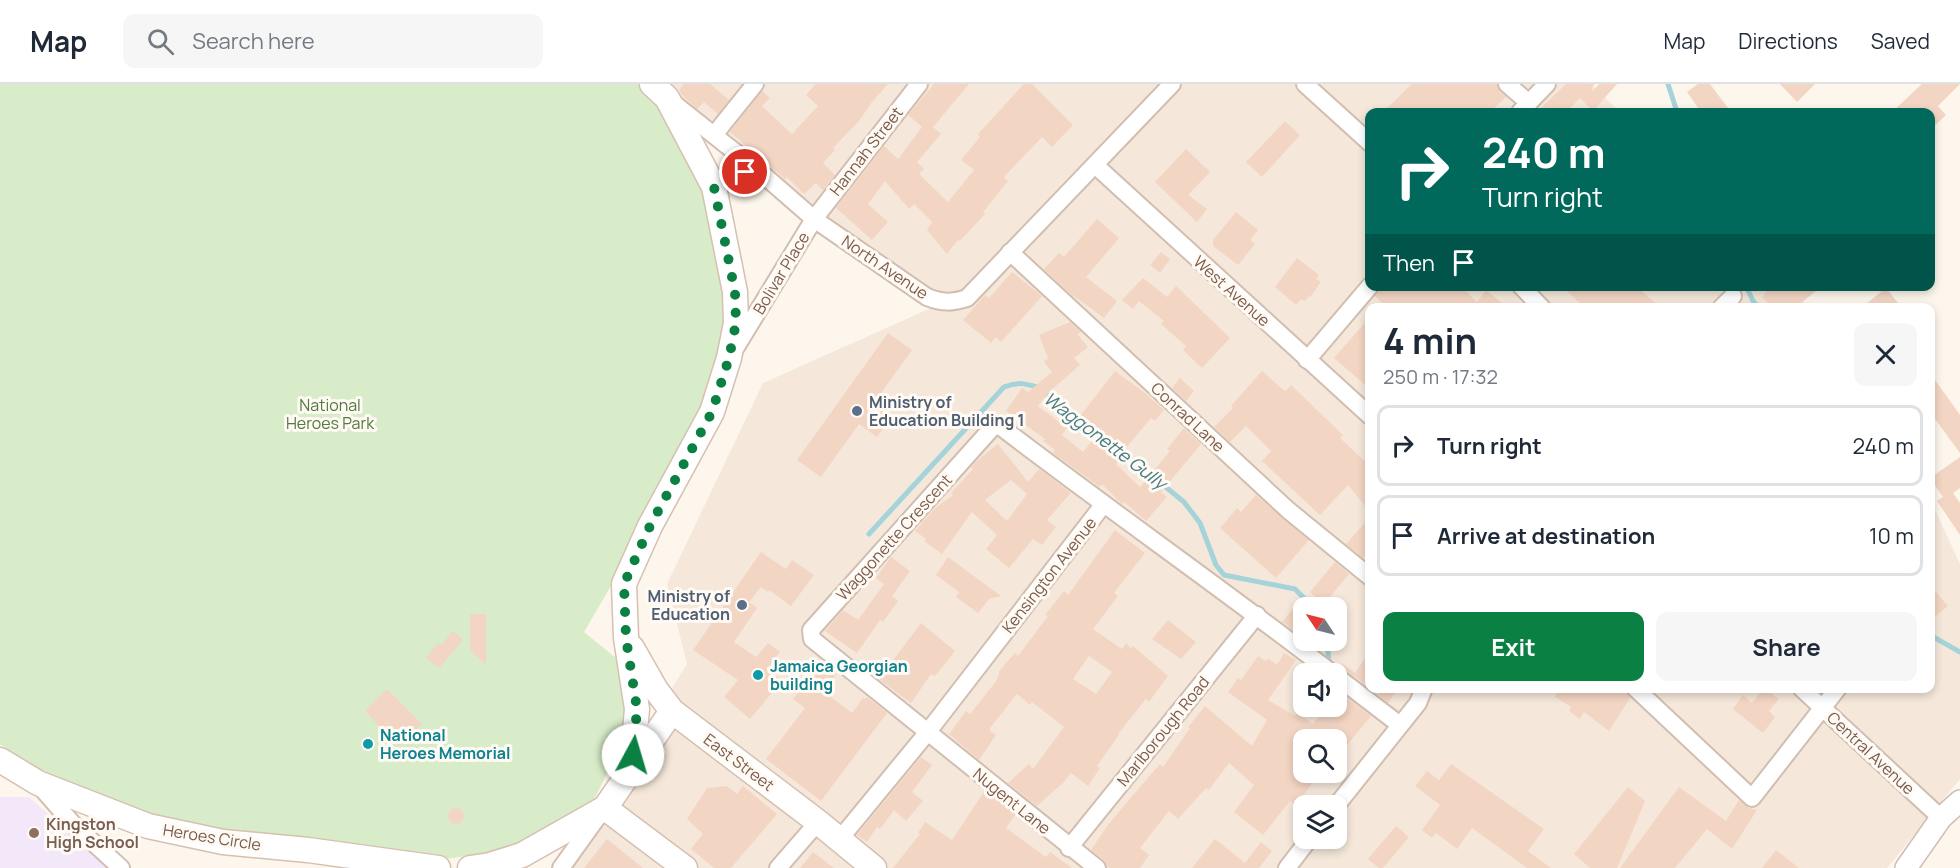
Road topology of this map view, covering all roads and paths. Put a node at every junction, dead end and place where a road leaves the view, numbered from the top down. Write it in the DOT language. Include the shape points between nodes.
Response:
graph roads {
  1 [pos="755,84"];
  2 [pos="919,84"];
  3 [pos="1305,84"];
  4 [pos="1507,84"];
  5 [pos="1547,84"];
  6 [pos="1161,88"];
  7 [pos="660,91"];
  8 [pos="1524,108"];
  9 [pos="714,135"];
  10 [pos="1365,138"];
  11 [pos="1095,165"];
  12 [pos="759,171"];
  13 [pos="714,187"];
  14 [pos="814,219"];
  15 [pos="1010,252"];
  16 [pos="1366,291"];
  17 [pos="1526,291"];
  18 [pos="735,292"];
  19 [pos="768,294"];
  20 [pos="1537,303"];
  21 [pos="729,358"];
  22 [pos="1307,360"];
  23 [pos="1365,412"];
  24 [pos="1103,505"];
  25 [pos="1365,574"];
  26 [pos="1257,615"];
  27 [pos="626,643"];
  28 [pos="1319,663"];
  29 [pos="1347,684"];
  30 [pos="1422,693"];
  31 [pos="1640,693"];
  32 [pos="1806,693"];
  33 [pos="1834,693"];
  34 [pos="1822,709"];
  35 [pos="672,711"];
  36 [pos="1400,725"];
  37 [pos="927,733"];
  38 [pos="0,760"];
  39 [pos="625,777"];
  40 [pos="38,783"];
  41 [pos="1345,795"];
  42 [pos="1960,801"];
  43 [pos="605,808"];
  44 [pos="1941,818"];
  45 [pos="818,822"];
  46 [pos="839,840"];
  47 [pos="1069,848"];
  48 [pos="1302,849"];
  49 [pos="121,868"];
  50 [pos="438,868"];
  51 [pos="470,868"];
  52 [pos="561,868"];
  53 [pos="685,868"];
  54 [pos="778,868"];
  55 [pos="874,868"];
  56 [pos="1097,868"];
  57 [pos="1287,868"];
  58 [pos="1906,868"];
  1 -- 9 [label="street"];
  2 -- 14 [label="street, Hannah Street"];
  3 -- 10 [label="street"];
  4 -- 8 [label="street"];
  5 -- 8 [label="street"];
  6 -- 11 [label="street, North Avenue"];
  7 -- 9 [label="street, North Avenue"];
  7 -- 13 [label="main road"];
  9 -- 12 [label="street, North Avenue"];
  11 -- 15 [label="street, North Avenue"];
  11 -- 22 [label="street, West Avenue"];
  12 -- 13 [label="street" via="733,176"];
  12 -- 14 [label="street, North Avenue"];
  13 -- 18 [label="main road"];
  14 -- 15 [label="street, North Avenue" via="914,289 940,302 967,298"];
  14 -- 19 [label="street, Bolivar Place"];
  15 -- 25 [label="street, Conrad Lane" via="1288,510"];
  16 -- 22 [label="street"];
  17 -- 20 [label="street"];
  18 -- 19 [label="street" via="759,300"];
  18 -- 21 [label="main road" via="736,323"];
  19 -- 21 [label="street, Bolivar Place"];
  21 -- 27 [label="main road" via="712,412 650,526 624,584"];
  22 -- 23 [label="street, West Avenue"];
  24 -- 26 [label="street, Kensington Avenue"];
  24 -- 37 [label="street, Kensington Avenue"];
  24 -- 37 [label="street, Waggonette Crescent" via="1001,427 992,428 811,630 812,639"];
  26 -- 28 [label="street, Kensington Avenue"];
  26 -- 47 [label="street, Marlborough Road"];
  27 -- 35 [label="main road, East Street"];
  27 -- 39 [label="main road" via="636,719 633,755"];
  29 -- 36 [label="street, Kensington Avenue"];
  30 -- 36 [label="street"];
  31 -- 34 [label="street" via="1752,798"];
  32 -- 34 [label="street, Central Avenue"];
  33 -- 34 [label="street"];
  34 -- 44 [label="street, Central Avenue"];
  35 -- 39 [label="main road"];
  35 -- 45 [label="main road, East Street"];
  36 -- 41 [label="street"];
  37 -- 46 [label="street, Kensington Avenue"];
  37 -- 47 [label="street, Nugent Lane"];
  38 -- 40 [label="main road, Heroes Circle"];
  39 -- 43 [label="main road"];
  40 -- 49 [label="street" via="72,823"];
  40 -- 50 [label="main road, Heroes Circle" via="148,826 223,842 298,848"];
  42 -- 44 [label="street"];
  43 -- 51 [label="main road" via="522,855"];
  43 -- 52 [label="street"];
  43 -- 53 [label="main road"];
  44 -- 58 [label="street"];
  45 -- 46 [label="main road, East Street"];
  45 -- 54 [label="street"];
  46 -- 55 [label="main road, East Street"];
  47 -- 56 [label="street, Nugent Lane"];
  48 -- 57 [label="street"];
}
